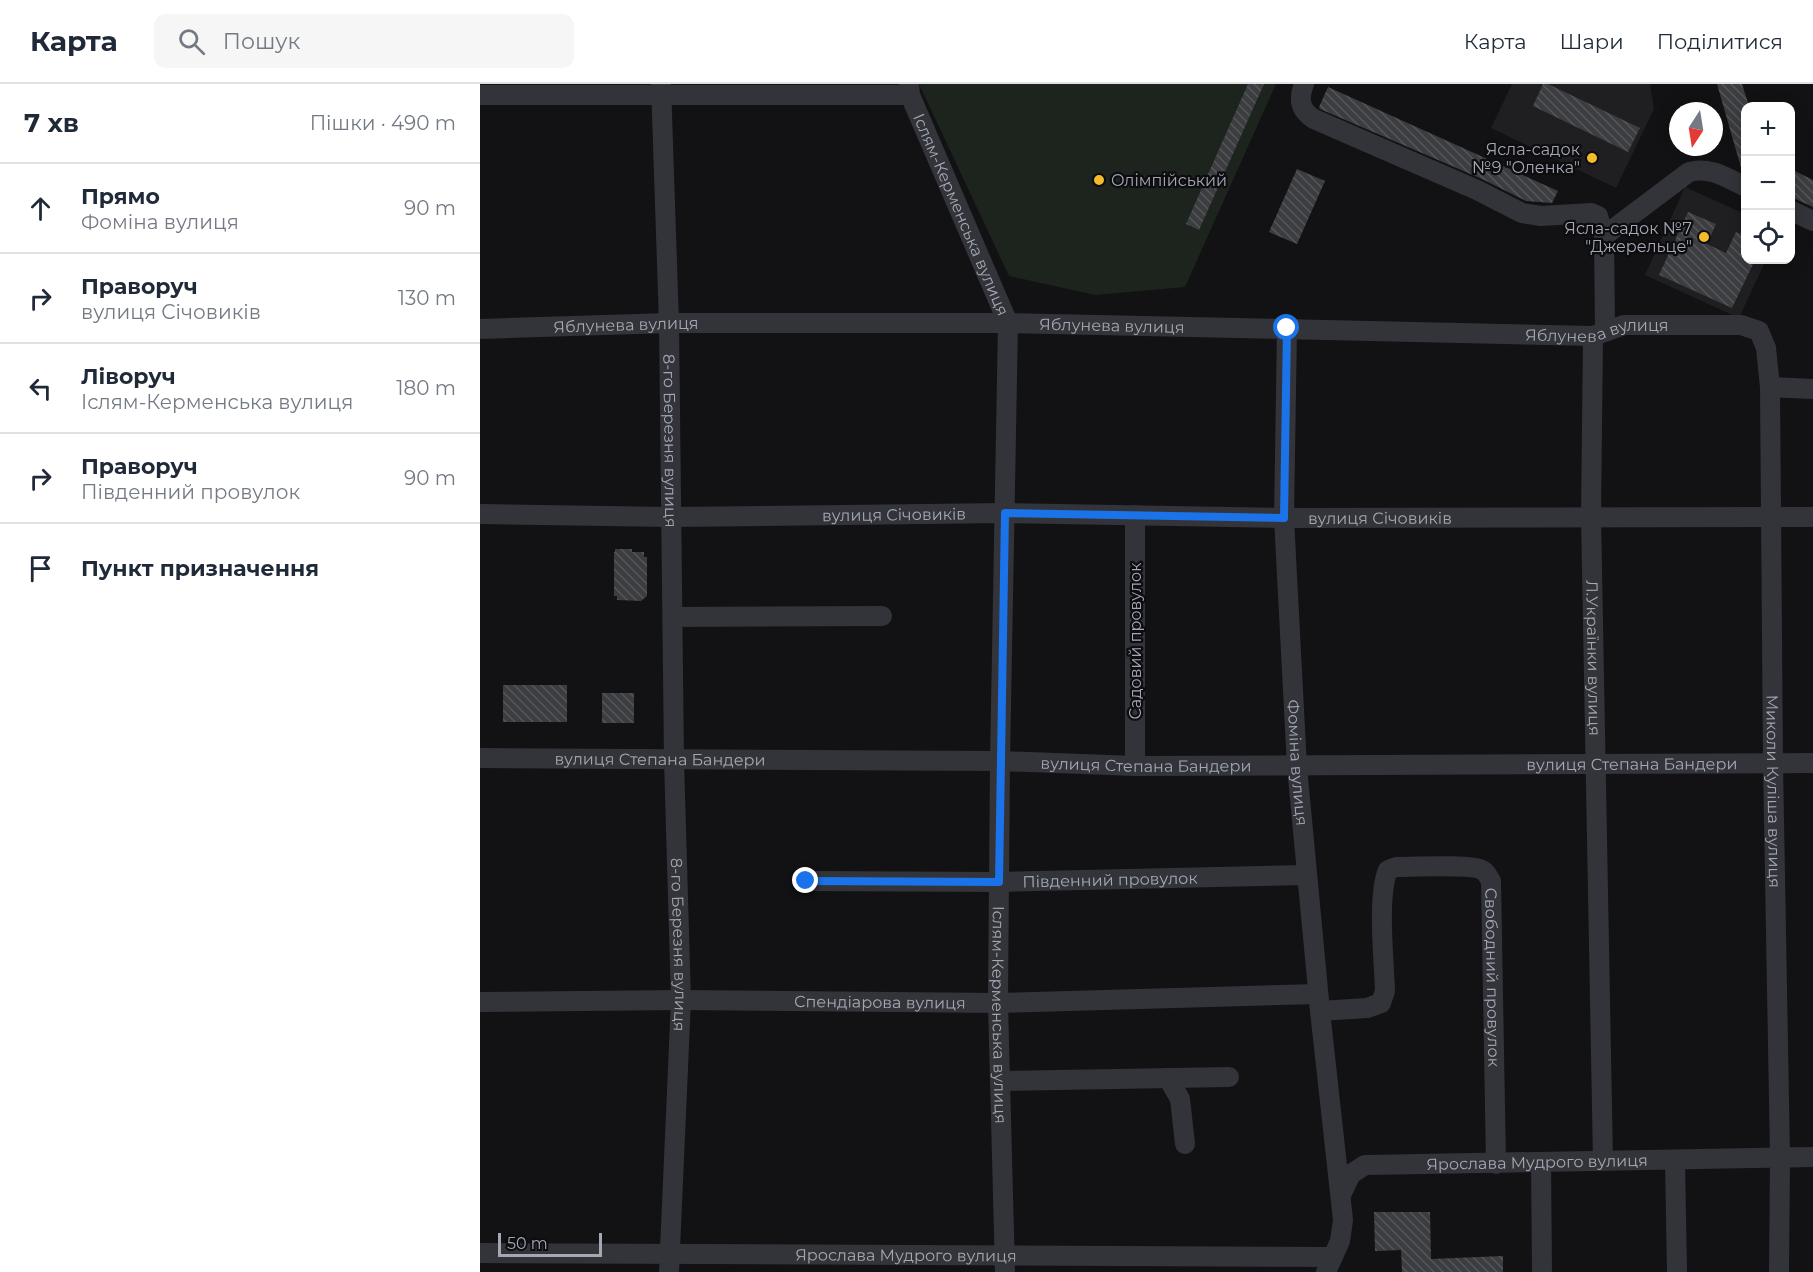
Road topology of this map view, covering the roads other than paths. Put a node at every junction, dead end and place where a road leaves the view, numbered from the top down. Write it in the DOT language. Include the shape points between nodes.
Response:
graph roads {
  1 [pos="1304,84"];
  2 [pos="909,89"];
  3 [pos="661,90"];
  4 [pos="480,96"];
  5 [pos="1741,185"];
  6 [pos="1795,212"];
  7 [pos="1813,221"];
  8 [pos="1604,236"];
  9 [pos="669,322"];
  10 [pos="1008,323"];
  11 [pos="1741,325"];
  12 [pos="1287,328"];
  13 [pos="480,329"];
  14 [pos="1599,333"];
  15 [pos="1770,387"];
  16 [pos="1813,389"];
  17 [pos="1005,513"];
  18 [pos="480,514"];
  19 [pos="1135,515"];
  20 [pos="1591,516"];
  21 [pos="1770,516"];
  22 [pos="671,517"];
  23 [pos="1813,517"];
  24 [pos="1284,518"];
  25 [pos="673,616"];
  26 [pos="882,616"];
  27 [pos="480,758"];
  28 [pos="674,760"];
  29 [pos="1000,761"];
  30 [pos="1596,762"];
  31 [pos="1773,763"];
  32 [pos="1813,763"];
  33 [pos="1135,766"];
  34 [pos="1297,767"];
  35 [pos="1307,874"];
  36 [pos="806,881"];
  37 [pos="999,882"];
  38 [pos="681,1000"];
  39 [pos="480,1002"];
  40 [pos="998,1002"];
  41 [pos="1319,1003"];
  42 [pos="1229,1077"];
  43 [pos="1168,1078"];
  44 [pos="1000,1081"];
  45 [pos="1185,1144"];
  46 [pos="1780,1157"];
  47 [pos="1813,1157"];
  48 [pos="1675,1160"];
  49 [pos="1603,1161"];
  50 [pos="1541,1163"];
  51 [pos="1496,1164"];
  52 [pos="1341,1195"];
  53 [pos="480,1253"];
  54 [pos="669,1263"];
  55 [pos="1004,1264"];
  56 [pos="1330,1265"];
  57 [pos="1542,1272"];
  58 [pos="1677,1272"];
  59 [pos="1779,1272"];
  1 -- 8 [label="street" via="1299,101 1304,112 1314,119 1522,213 1591,213 1598,216"];
  2 -- 3 [label="street"];
  2 -- 10 [label="street, Іслям-Керменська вулиця"];
  3 -- 4 [label="street"];
  3 -- 9 [label="street, 8-го Березня вулиця"];
  5 -- 8 [label="street" via="1701,168 1689,172"];
  6 -- 7 [label="street"];
  8 -- 14 [label="street, Л.Українки вулиця"];
  9 -- 10 [label="street, Яблунева вулиця"];
  9 -- 13 [label="street, Яблунева вулиця"];
  9 -- 22 [label="street, 8-го Березня вулиця"];
  10 -- 12 [label="street, Яблунева вулиця"];
  10 -- 17 [label="street, Іслям-Керменська вулиця"];
  11 -- 14 [label="street, Яблунева вулиця" via="1624,325"];
  11 -- 15 [label="street, Миколи Куліша вулиця" via="1759,331 1766,348"];
  12 -- 14 [label="street, Яблунева вулиця"];
  12 -- 24 [label="street, Фоміна вулиця"];
  14 -- 20 [label="street, Л.Українки вулиця"];
  15 -- 16 [label="street"];
  15 -- 21 [label="street, Миколи Куліша вулиця"];
  17 -- 19 [label="street, вулиця Січовиків"];
  17 -- 22 [label="street, вулиця Січовиків"];
  17 -- 29 [label="street, Іслям-Керменська вулиця"];
  18 -- 22 [label="street, вулиця Січовиків"];
  19 -- 24 [label="street, вулиця Січовиків"];
  19 -- 33 [label="street, Садовий провулок"];
  20 -- 21 [label="street, вулиця Січовиків"];
  20 -- 24 [label="street, вулиця Січовиків"];
  20 -- 30 [label="street, Л.Українки вулиця"];
  21 -- 23 [label="street, вулиця Січовиків"];
  21 -- 31 [label="street, Миколи Куліша вулиця"];
  22 -- 25 [label="street, 8-го Березня вулиця"];
  24 -- 34 [label="street, Фоміна вулиця"];
  25 -- 26 [label="street"];
  25 -- 28 [label="street, 8-го Березня вулиця"];
  27 -- 28 [label="street, вулиця Степана Бандери"];
  28 -- 29 [label="street, вулиця Степана Бандери"];
  28 -- 38 [label="street, 8-го Березня вулиця"];
  29 -- 33 [label="street, вулиця Степана Бандери"];
  29 -- 37 [label="street, Іслям-Керменська вулиця"];
  30 -- 31 [label="street, вулиця Степана Бандери"];
  30 -- 34 [label="street, вулиця Степана Бандери"];
  30 -- 49 [label="street, Л.Українки вулиця"];
  31 -- 32 [label="street, вулиця Степана Бандери"];
  31 -- 46 [label="street, Миколи Куліша вулиця"];
  33 -- 34 [label="street, вулиця Степана Бандери"];
  34 -- 35 [label="street, Фоміна вулиця"];
  35 -- 37 [label="street, Південний провулок"];
  35 -- 41 [label="street, Фоміна вулиця"];
  36 -- 37 [label="street, Південний провулок"];
  37 -- 40 [label="street, Іслям-Керменська вулиця"];
  38 -- 39 [label="street, Спендіарова вулиця"];
  38 -- 40 [label="street, Спендіарова вулиця"];
  38 -- 54 [label="street, 8-го Березня вулиця"];
  40 -- 41 [label="street, Спендіарова вулиця"];
  40 -- 44 [label="street, Іслям-Керменська вулиця"];
  41 -- 51 [label="street, Свободний провулок" via="1367,1008 1381,1003 1385,991 1384,880 1388,870 1467,867 1486,872 1491,881"];
  41 -- 52 [label="street, Фоміна вулиця"];
  42 -- 43 [label="street"];
  43 -- 44 [label="street"];
  43 -- 45 [label="street" via="1180,1099"];
  44 -- 55 [label="street, Іслям-Керменська вулиця"];
  46 -- 47 [label="street, Ярослава Мудрого вулиця"];
  46 -- 48 [label="street, Ярослава Мудрого вулиця"];
  46 -- 59 [label="street, Миколи Куліша вулиця"];
  48 -- 49 [label="street, Ярослава Мудрого вулиця"];
  48 -- 58 [label="street"];
  49 -- 50 [label="street, Ярослава Мудрого вулиця"];
  50 -- 51 [label="street, Ярослава Мудрого вулиця"];
  50 -- 57 [label="street"];
  51 -- 52 [label="street, Ярослава Мудрого вулиця" via="1365,1165 1350,1174"];
  52 -- 56 [label="street, Ярослава Мудрого вулиця" via="1342,1231"];
  53 -- 54 [label="street, Ярослава Мудрого вулиця"];
  54 -- 55 [label="street, Ярослава Мудрого вулиця"];
  55 -- 56 [label="street, Ярослава Мудрого вулиця"];
}
